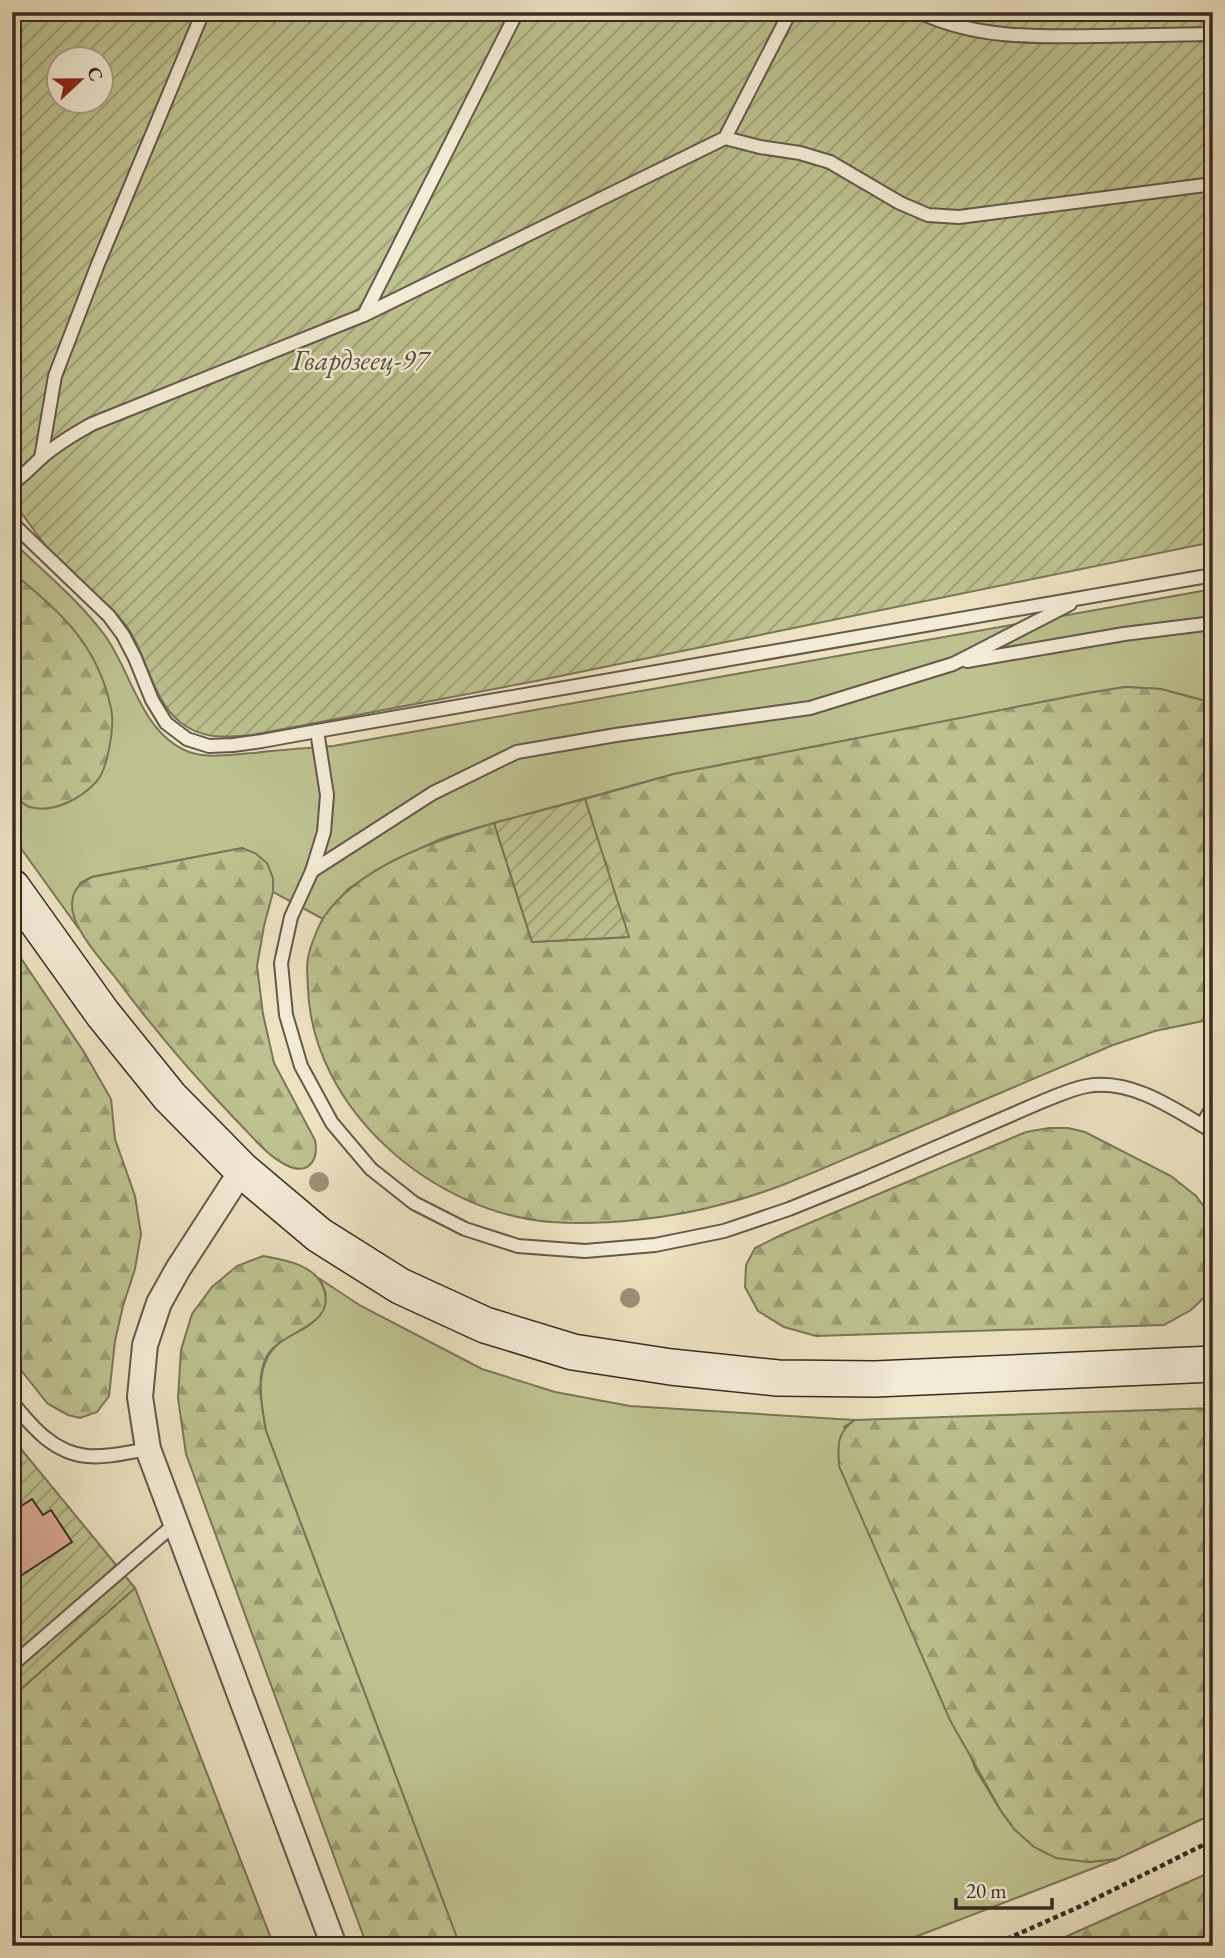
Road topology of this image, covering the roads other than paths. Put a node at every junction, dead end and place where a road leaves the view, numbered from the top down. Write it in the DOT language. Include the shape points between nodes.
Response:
graph roads {
  1 [pos="203,12"];
  2 [pos="517,12"];
  3 [pos="790,12"];
  4 [pos="920,12"];
  5 [pos="1213,34"];
  6 [pos="725,138"];
  7 [pos="1213,184"];
  8 [pos="364,315"];
  9 [pos="41,458"];
  10 [pos="12,483"];
  11 [pos="12,523"];
  12 [pos="1213,575"];
  13 [pos="1083,598"];
  14 [pos="1213,623"];
  15 [pos="953,664"];
  16 [pos="317,730"];
  17 [pos="312,872"];
  18 [pos="12,887"];
  19 [pos="1213,1106"];
  20 [pos="1207,1129"];
  21 [pos="242,1170"];
  22 [pos="1213,1364"];
  23 [pos="12,1402"];
  24 [pos="148,1449"];
  25 [pos="176,1523"];
  26 [pos="12,1665"];
  27 [pos="334,1946"];
  1 -- 9 [label="lane" via="55,376"];
  2 -- 8 [label="lane"];
  3 -- 6 [label="lane"];
  4 -- 5 [label="lane" via="984,32 1033,36"];
  6 -- 7 [label="lane" via="830,162 928,215 958,217"];
  6 -- 8 [label="lane"];
  8 -- 9 [label="lane" via="92,424"];
  9 -- 10 [label="lane"];
  11 -- 16 [label="lane" via="109,616 166,723 187,739 209,746 233,745"];
  12 -- 13 [label="lane"];
  13 -- 15 [label="lane"];
  13 -- 16 [label="lane"];
  14 -- 15 [label="lane"];
  15 -- 17 [label="lane" via="810,708 517,752 433,793"];
  16 -- 17 [label="lane" via="327,794 324,832"];
  17 -- 20 [label="lane" via="291,917 281,963 286,1015 301,1066 332,1123 371,1169 414,1203 465,1229 518,1246 585,1251 654,1245 724,1231 1087,1086 1130,1089"];
  18 -- 21 [label="street" via="170,1097"];
  19 -- 20 [label="lane"];
  21 -- 22 [label="street" via="319,1235 400,1286 485,1325 573,1352 778,1378 875,1379"];
  21 -- 24 [label="street" via="159,1303 145,1345 140,1397"];
  23 -- 24 [label="lane" via="45,1438 66,1451 104,1456"];
  24 -- 25 [label="street"];
  25 -- 26 [label="lane"];
  25 -- 27 [label="street"];
}
